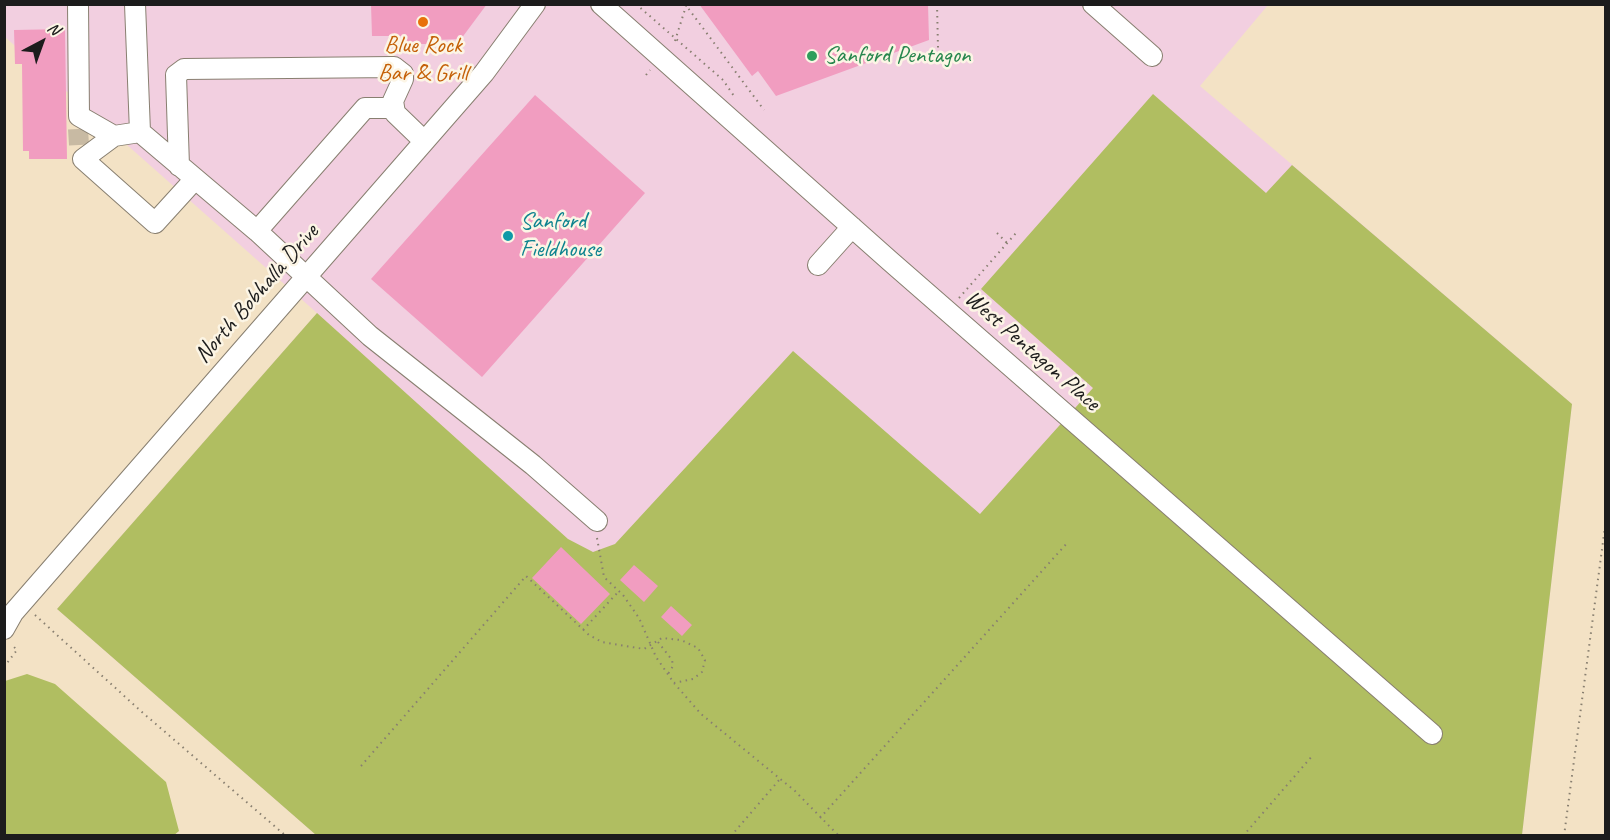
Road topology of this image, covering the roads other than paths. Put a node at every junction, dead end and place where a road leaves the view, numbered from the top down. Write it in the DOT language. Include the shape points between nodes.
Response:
graph roads {
  1 [pos="78,4"];
  2 [pos="135,4"];
  3 [pos="535,4"];
  4 [pos="601,4"];
  5 [pos="1093,4"];
  6 [pos="1152,56"];
  7 [pos="393,108"];
  8 [pos="140,132"];
  9 [pos="114,136"];
  10 [pos="80,137"];
  11 [pos="424,141"];
  12 [pos="179,166"];
  13 [pos="195,179"];
  14 [pos="852,227"];
  15 [pos="257,231"];
  16 [pos="818,265"];
  17 [pos="306,278"];
  18 [pos="597,521"];
  19 [pos="11,620"];
  20 [pos="1432,734"];
  1 -- 10 [label="street"];
  2 -- 8 [label="street"];
  3 -- 11 [label="street, North Bobhalla Drive" via="484,73"];
  4 -- 14 [label="street, West Pentagon Place"];
  5 -- 6 [label="street"];
  7 -- 11 [label="street"];
  7 -- 12 [label="street" via="394,96 404,79 394,67 184,69 176,75"];
  7 -- 15 [label="street" via="365,108"];
  8 -- 9 [label="street"];
  8 -- 12 [label="street"];
  9 -- 10 [label="street"];
  9 -- 10 [label="street"];
  10 -- 13 [label="street" via="155,223"];
  11 -- 17 [label="street, North Bobhalla Drive"];
  12 -- 13 [label="street"];
  13 -- 15 [label="street"];
  14 -- 16 [label="street"];
  14 -- 20 [label="street, West Pentagon Place"];
  15 -- 17 [label="street"];
  17 -- 18 [label="street" via="370,336"];
  17 -- 19 [label="street, North Bobhalla Drive"];
}
